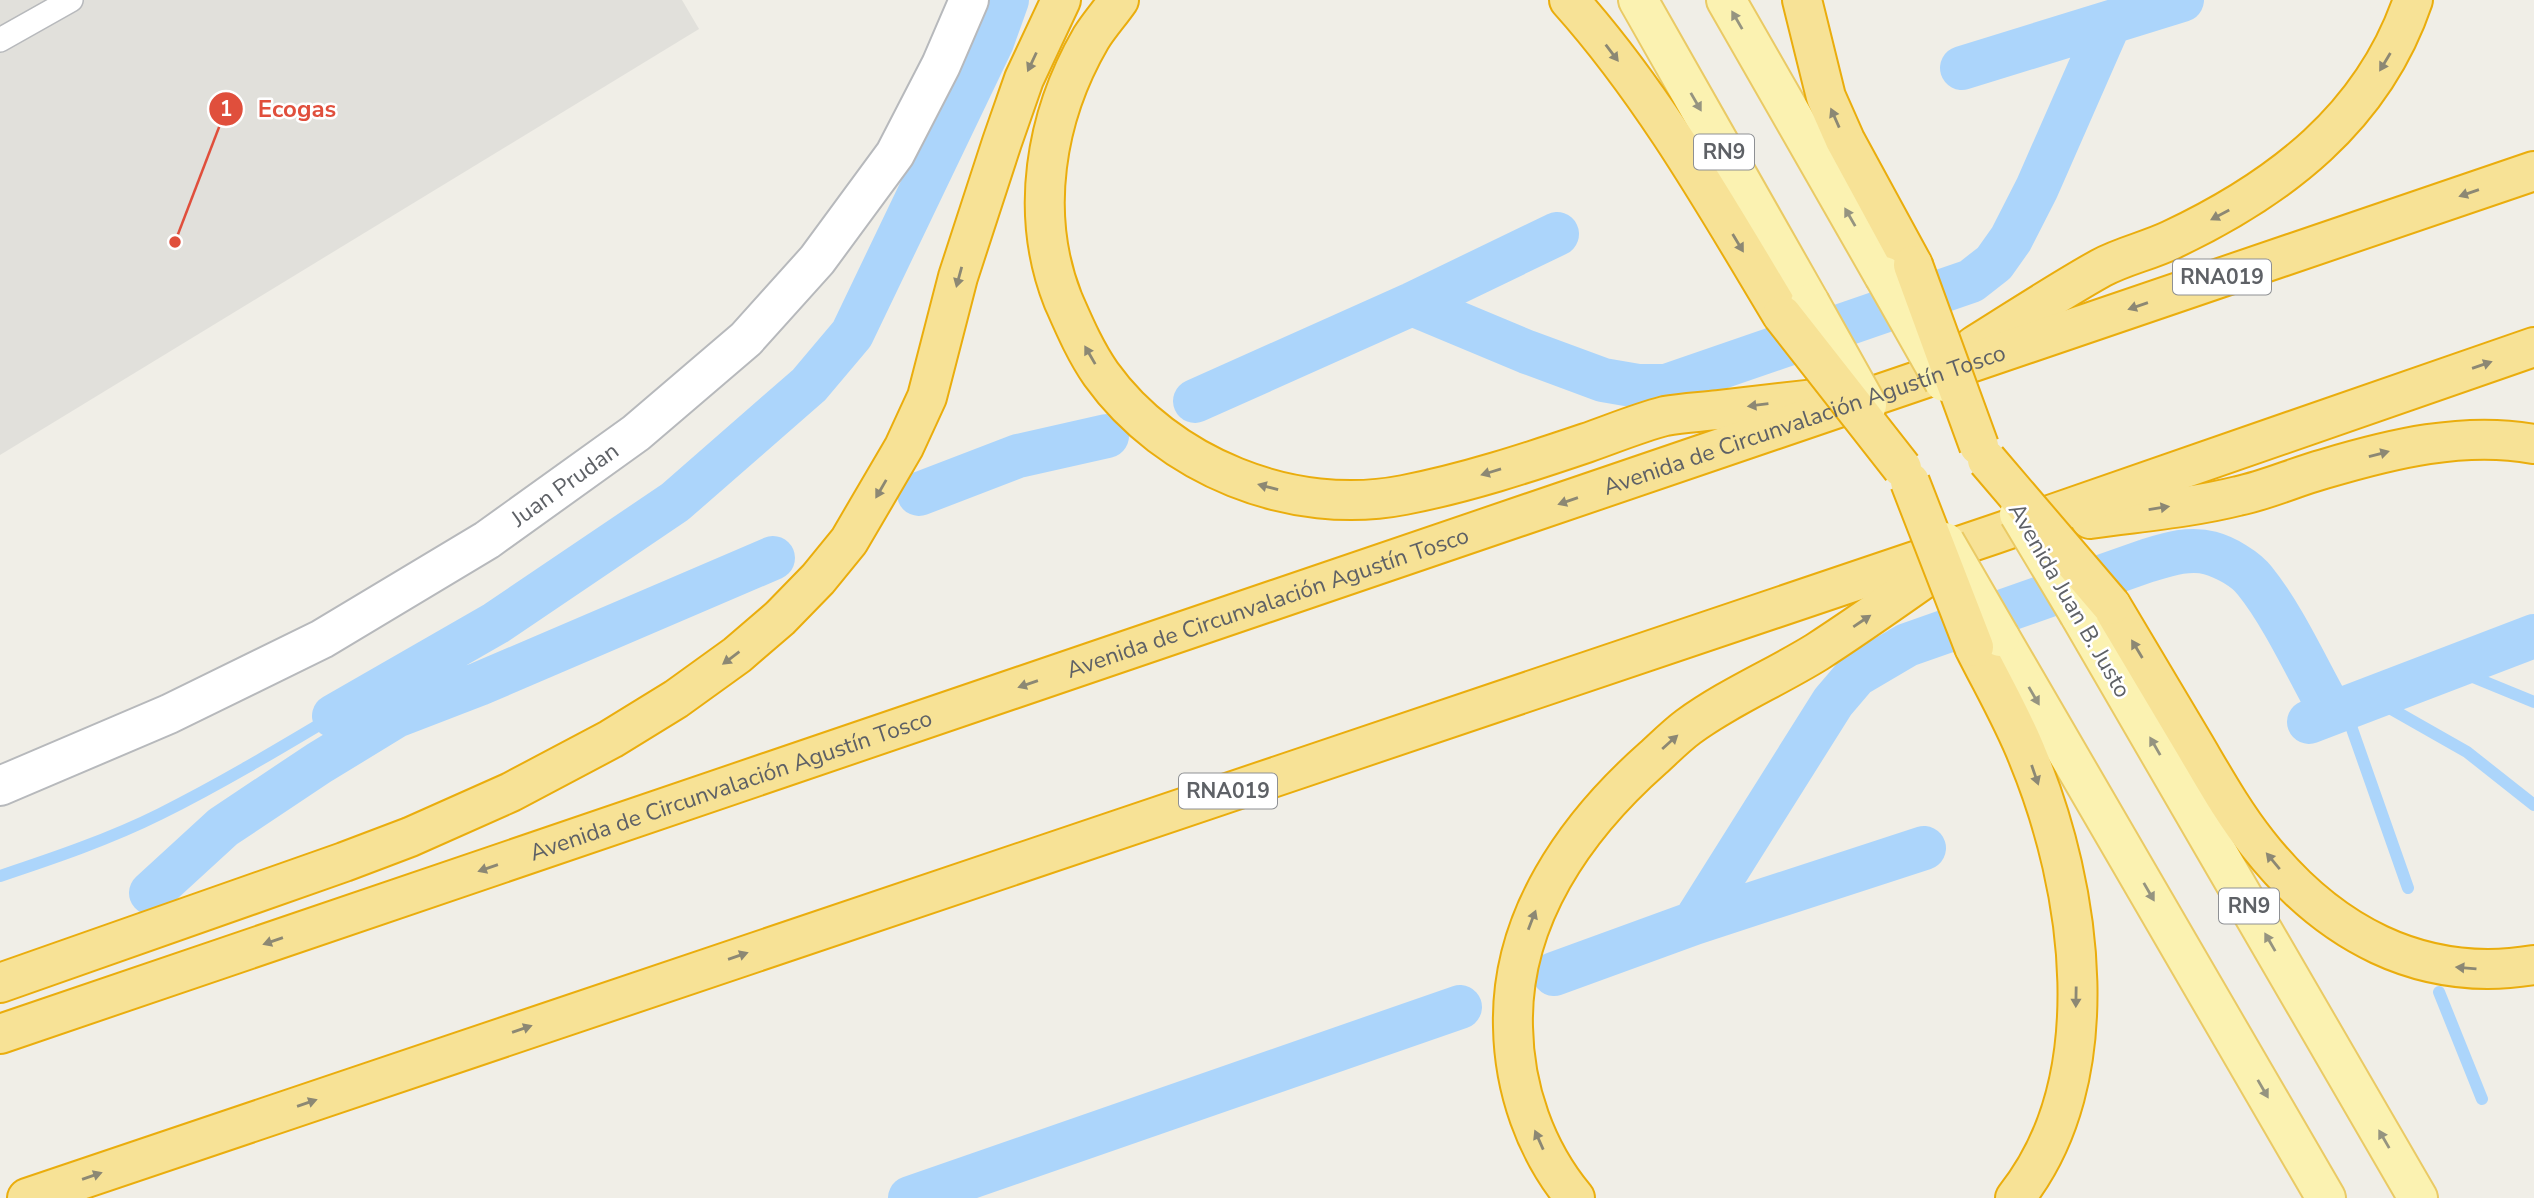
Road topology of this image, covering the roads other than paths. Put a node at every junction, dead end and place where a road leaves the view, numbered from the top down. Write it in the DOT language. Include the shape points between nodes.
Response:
graph roads {
  1 [pos="71,0"];
  2 [pos="969,0"];
  3 [pos="1061,0"];
  4 [pos="1119,0"];
  5 [pos="1570,0"];
  6 [pos="1638,0"];
  7 [pos="1726,0"];
  8 [pos="1802,0"];
  9 [pos="2413,0"];
  10 [pos="0,40"];
  11 [pos="2534,171"];
  12 [pos="1899,270"];
  13 [pos="1796,309"];
  14 [pos="2534,348"];
  15 [pos="1905,386"];
  16 [pos="2534,444"];
  17 [pos="1990,535"];
  18 [pos="2095,610"];
  19 [pos="1987,642"];
  20 [pos="0,786"];
  21 [pos="2534,965"];
  22 [pos="0,983"];
  23 [pos="0,1034"];
  24 [pos="27,1198"];
  25 [pos="1575,1198"];
  26 [pos="2015,1198"];
  27 [pos="2326,1198"];
  28 [pos="2418,1198"];
  1 -- 10 [label="lane"];
  2 -- 20 [label="street, Juan Prudan" via="895,154 817,260 746,339 636,433 487,540 322,639 169,714"];
  3 -- 22 [label="highway, one-way" via="1006,129 958,277 927,397 904,447 849,541 780,618 676,699 511,792 344,862"];
  15 -- 4 [label="highway, one-way" via="1665,416 1402,496 1349,500 1297,495 1211,467 1171,442 1101,374 1058,287 1048,237 1045,188 1049,140 1069,83 1092,37"];
  5 -- 13 [label="highway, one-way"];
  6 -- 13 [label="main road, RN9, one-way"];
  12 -- 7 [label="main road, one-way"];
  12 -- 8 [label="highway, one-way" via="1826,97"];
  9 -- 15 [label="highway, one-way" via="2386,62 2356,104 2319,145 2277,180 2226,212 2103,267"];
  11 -- 15 [label="highway, Avenida de Circunvalación Agustín Tosco / RNA019, one-way"];
  12 -- 18 [label="highway, bridge" via="1983,453"];
  13 -- 19 [label="highway, bridge" via="1906,475"];
  17 -- 14 [label="highway, RNA019, one-way"];
  15 -- 23 [label="highway, Avenida de Circunvalación Agustín Tosco / RNA019, one-way"];
  17 -- 16 [label="highway, one-way" via="2238,496 2348,462 2440,442"];
  24 -- 17 [label="highway, RNA019, one-way"];
  25 -- 17 [label="highway, one-way" via="1546,1155 1527,1111 1514,1060 1512,1010 1518,961 1533,915 1555,871 1633,775 1688,727 1815,653"];
  21 -- 18 [label="highway, one-way" via="2496,970 2430,963 2397,953 2334,920 2257,843"];
  28 -- 18 [label="main road, Avenida Juan B. Justo / RN9, one-way"];
  19 -- 26 [label="highway, one-way" via="2065,871 2077,989 2075,1039 2054,1133 2033,1176"];
  19 -- 27 [label="main road, one-way"];
}
